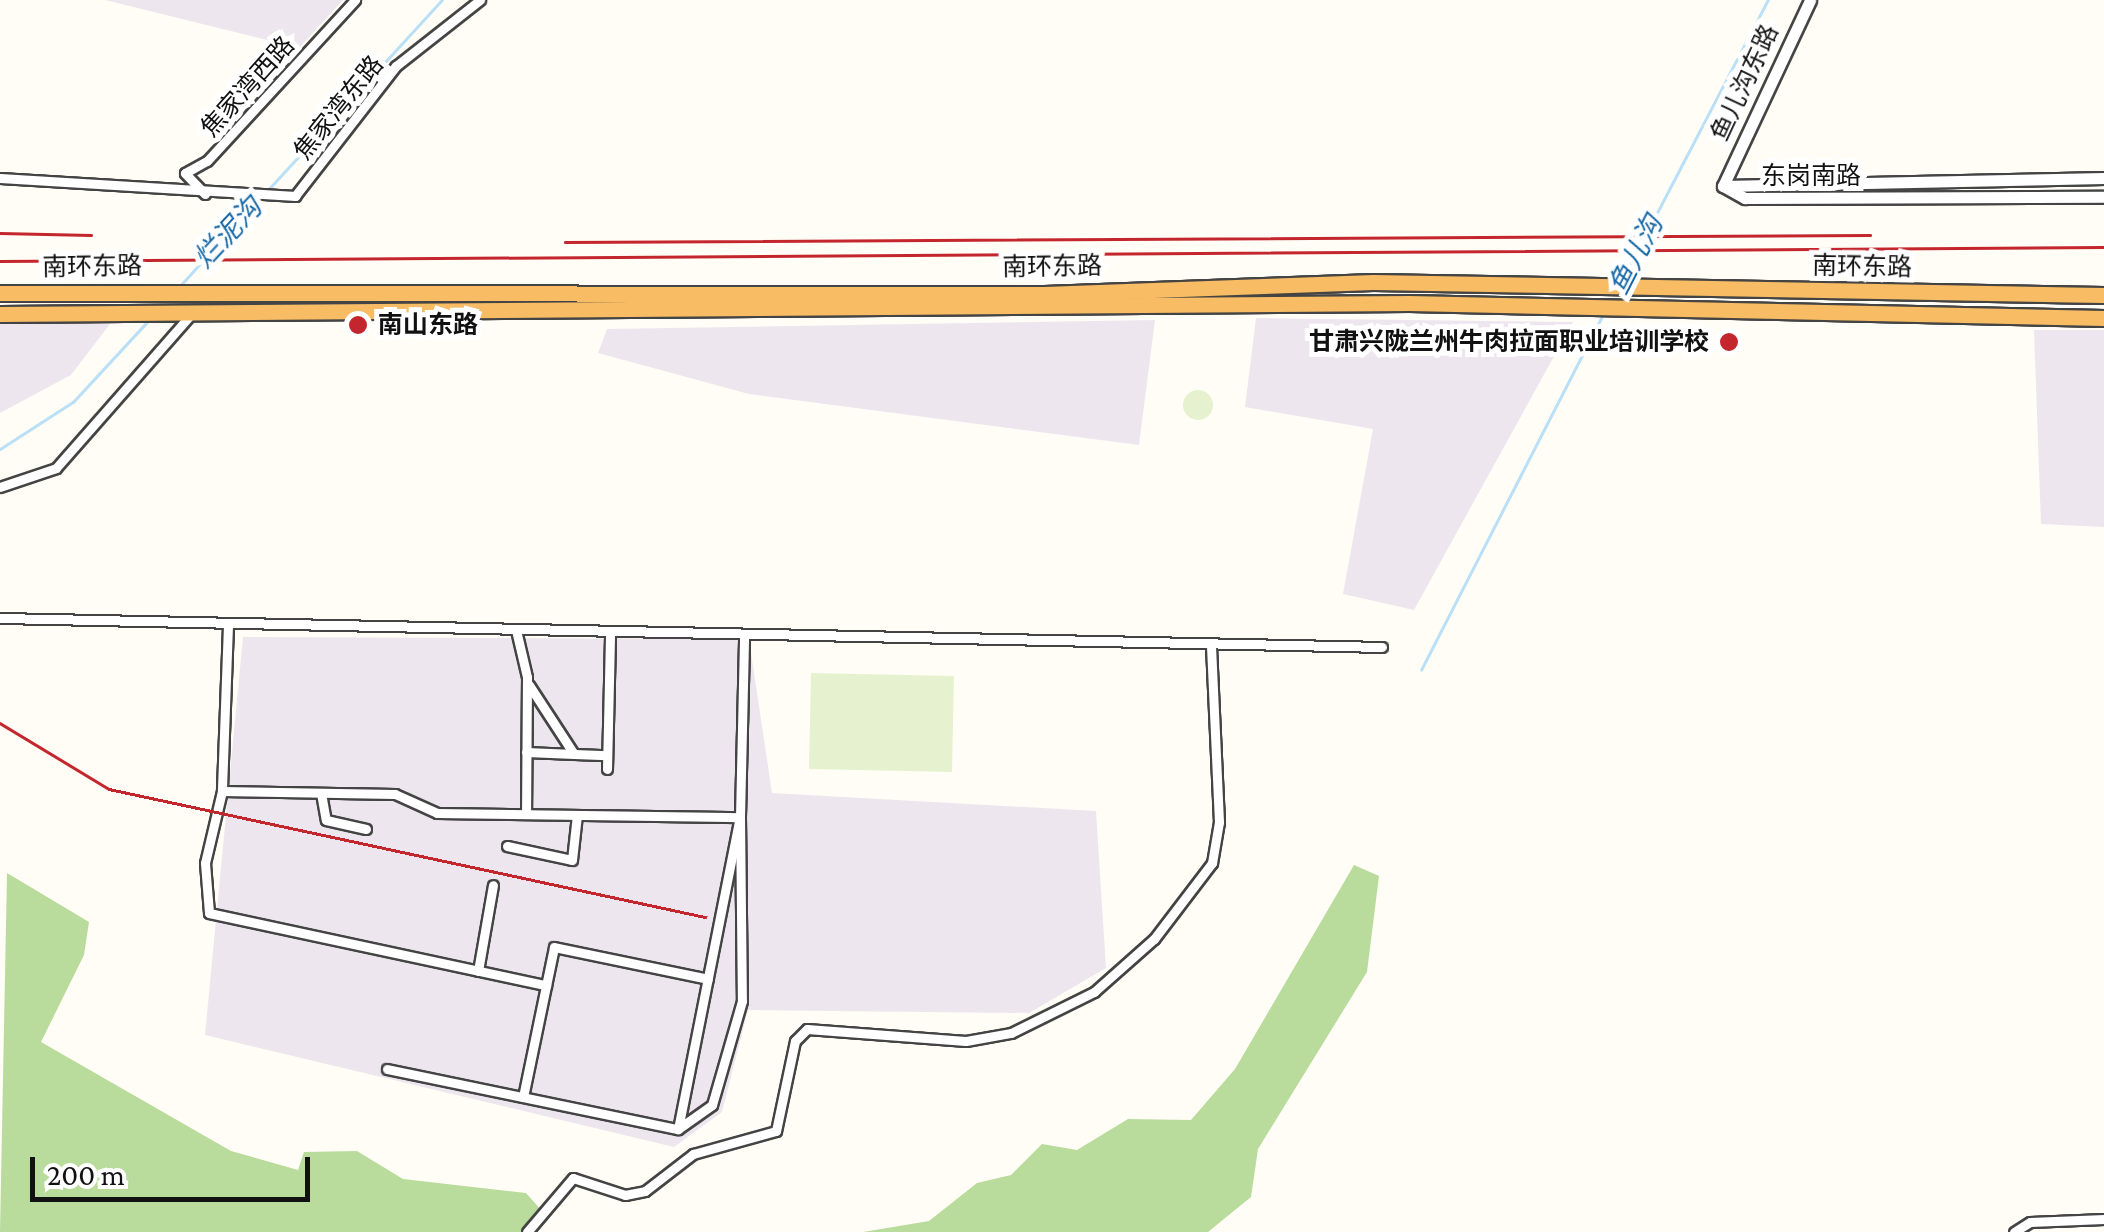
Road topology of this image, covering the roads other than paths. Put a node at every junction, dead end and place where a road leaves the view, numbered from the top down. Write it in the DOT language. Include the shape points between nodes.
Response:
graph roads {
  1 [pos="355,0"];
  2 [pos="480,0"];
  3 [pos="1810,0"];
  4 [pos="0,178"];
  5 [pos="2104,178"];
  6 [pos="1724,186"];
  7 [pos="204,194"];
  8 [pos="2104,196"];
  9 [pos="1373,282"];
  10 [pos="0,293"];
  11 [pos="2104,296"];
  12 [pos="1374,304"];
  13 [pos="187,312"];
  14 [pos="0,314"];
  15 [pos="2104,318"];
  16 [pos="0,488"];
  17 [pos="0,618"];
  18 [pos="228,625"];
  19 [pos="516,630"];
  20 [pos="610,632"];
  21 [pos="744,635"];
  22 [pos="1211,644"];
  23 [pos="1382,647"];
  24 [pos="527,677"];
  25 [pos="526,752"];
  26 [pos="574,754"];
  27 [pos="607,755"];
  28 [pos="607,769"];
  29 [pos="222,792"];
  30 [pos="321,793"];
  31 [pos="526,814"];
  32 [pos="577,815"];
  33 [pos="740,817"];
  34 [pos="366,829"];
  35 [pos="507,846"];
  36 [pos="494,885"];
  37 [pos="478,971"];
  38 [pos="708,979"];
  39 [pos="546,985"];
  40 [pos="388,1070"];
  41 [pos="523,1097"];
  42 [pos="678,1130"];
  43 [pos="2104,1219"];
  44 [pos="527,1232"];
  45 [pos="2014,1232"];
  1 -- 7 [label="street, 焦家湾西路" via="208,161 185,173"];
  2 -- 7 [label="street, 焦家湾东路" via="396,66 295,196"];
  3 -- 6 [label="street, 鱼儿沟东路"];
  4 -- 7 [label="street"];
  5 -- 6 [label="street, 东岗南路"];
  6 -- 8 [label="street, 东岗南路" via="1746,198"];
  9 -- 10 [label="highway, 南环东路" via="1044,294"];
  9 -- 11 [label="highway, 南环东路"];
  9 -- 12 [label="highway"];
  12 -- 13 [label="highway, 南环东路"];
  12 -- 15 [label="highway, 南环东路"];
  13 -- 14 [label="highway, 南环东路"];
  13 -- 16 [label="street" via="56,468"];
  17 -- 18 [label="street"];
  18 -- 19 [label="street"];
  18 -- 29 [label="street"];
  19 -- 20 [label="street"];
  19 -- 24 [label="street"];
  20 -- 21 [label="street"];
  20 -- 27 [label="street"];
  21 -- 22 [label="street"];
  21 -- 33 [label="street"];
  22 -- 23 [label="street"];
  22 -- 44 [label="street" via="1220,822 1212,863 1154,939 1094,992 1011,1034 966,1041 807,1029 795,1041 776,1131 693,1154 645,1191 625,1195 574,1178"];
  24 -- 25 [label="street"];
  24 -- 26 [label="street" via="536,706"];
  25 -- 26 [label="street"];
  25 -- 31 [label="street"];
  26 -- 27 [label="street"];
  27 -- 28 [label="street"];
  29 -- 30 [label="street"];
  29 -- 37 [label="street" via="204,863 213,918"];
  30 -- 31 [label="street" via="408,796 436,813"];
  30 -- 34 [label="street" via="326,820"];
  31 -- 32 [label="street"];
  32 -- 33 [label="street"];
  32 -- 35 [label="street" via="572,860"];
  33 -- 38 [label="street"];
  33 -- 42 [label="street" via="742,1001 712,1105"];
  36 -- 37 [label="street"];
  37 -- 39 [label="street"];
  38 -- 39 [label="street" via="554,947"];
  38 -- 42 [label="street"];
  39 -- 41 [label="street"];
  40 -- 41 [label="street"];
  41 -- 42 [label="street"];
  43 -- 45 [label="street" via="2030,1222"];
}
